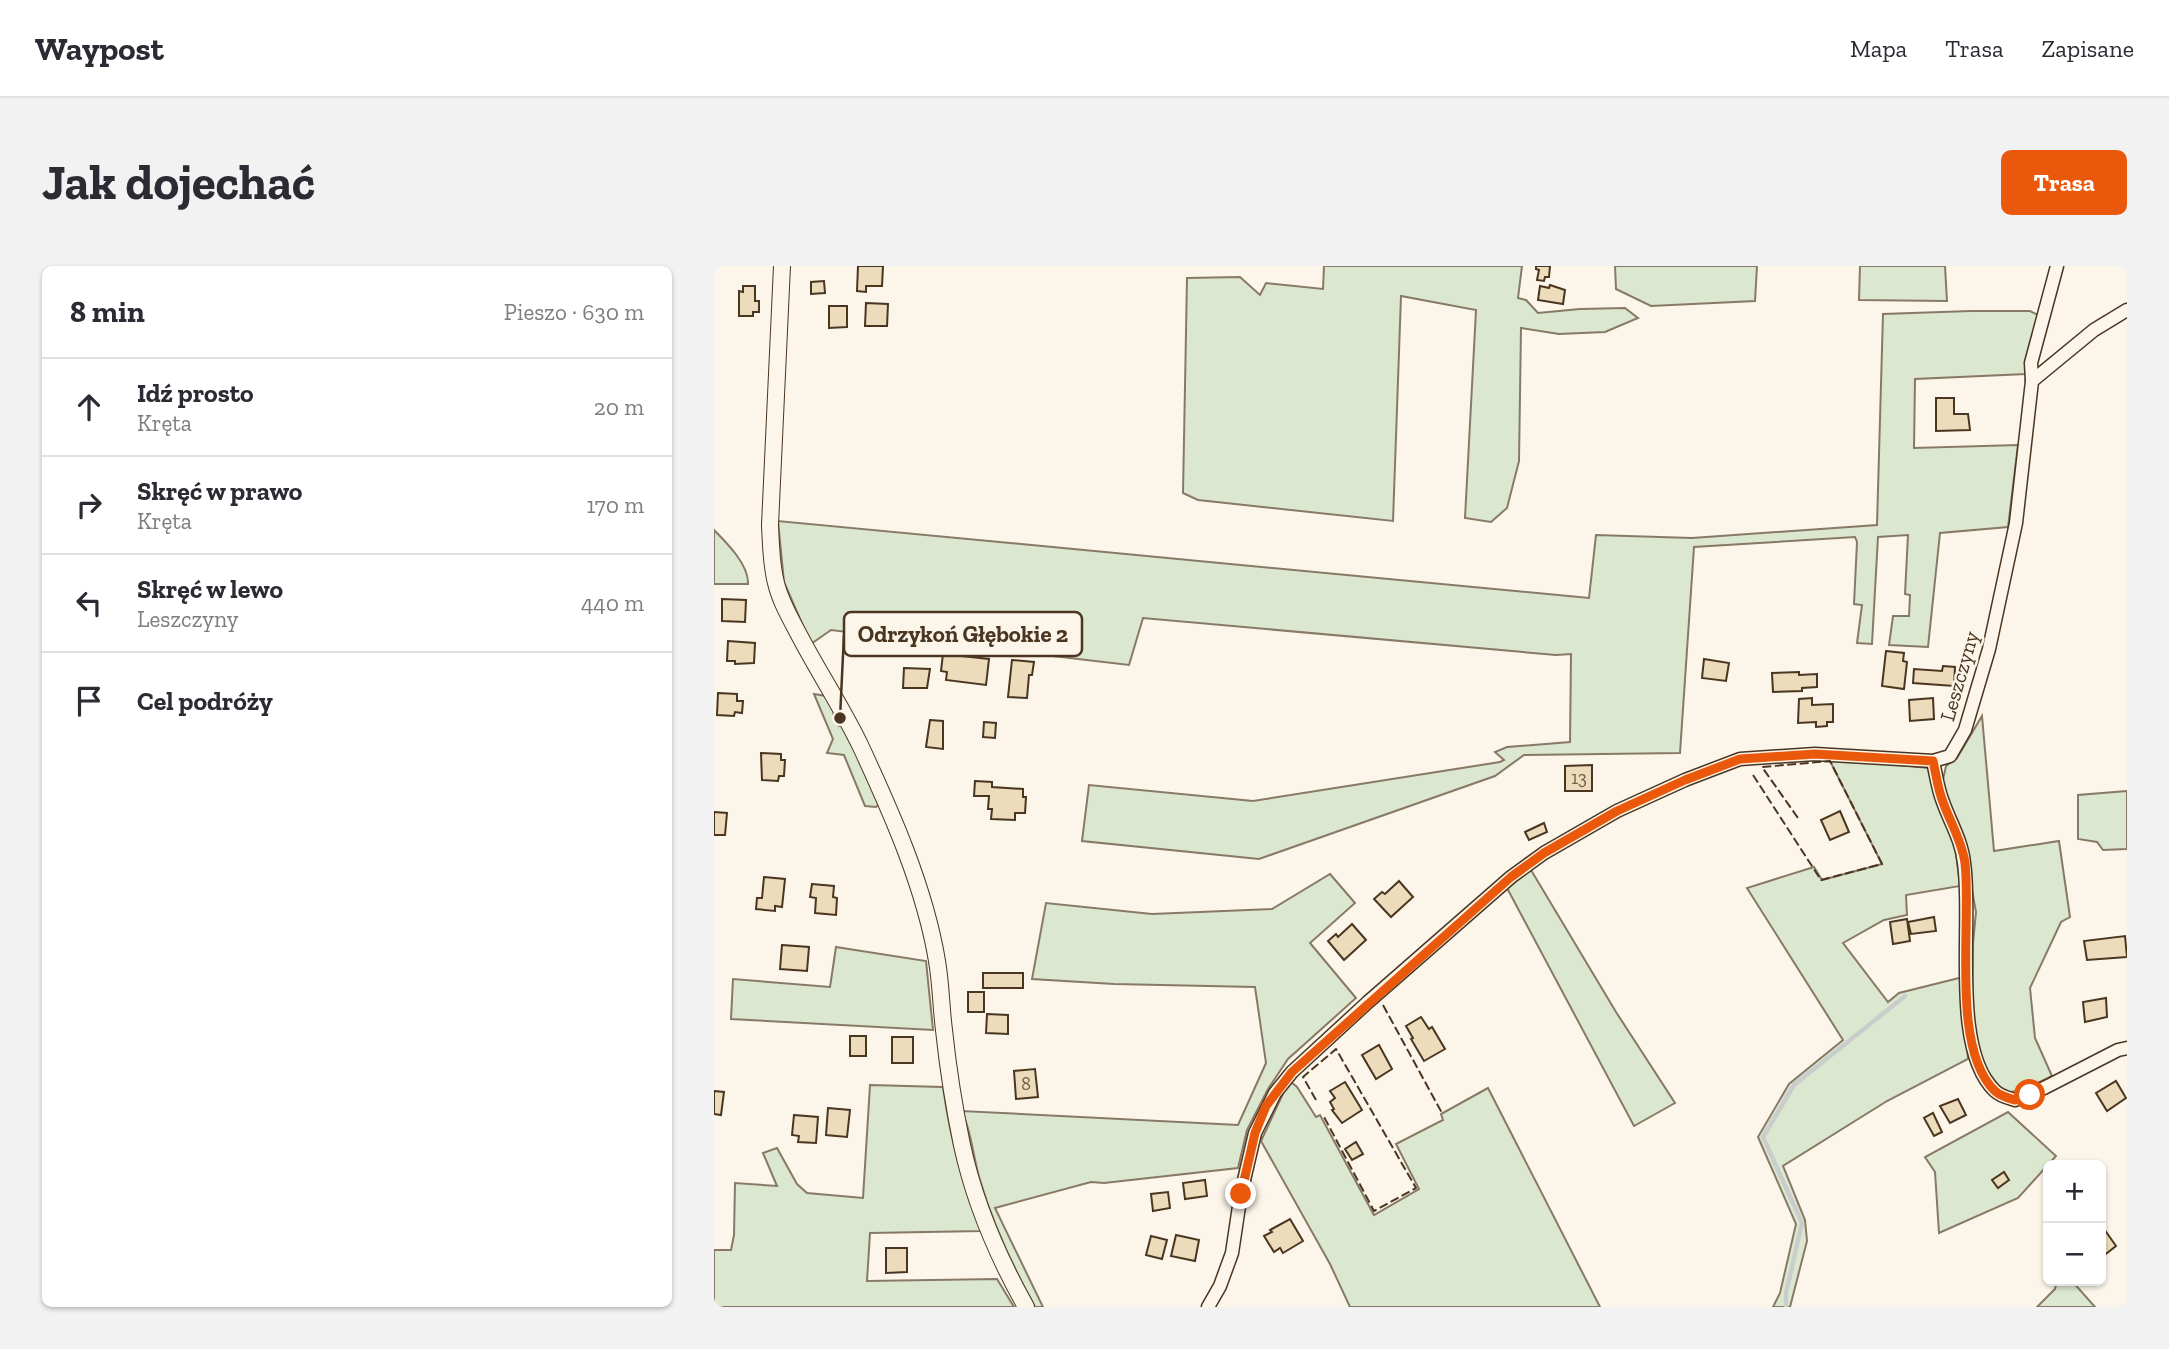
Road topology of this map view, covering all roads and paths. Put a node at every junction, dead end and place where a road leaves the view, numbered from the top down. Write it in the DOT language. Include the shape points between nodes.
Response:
graph roads {
  1 [pos="782,266"];
  2 [pos="2057,266"];
  3 [pos="2127,310"];
  4 [pos="2032,381"];
  5 [pos="1933,761"];
  6 [pos="2127,1048"];
  7 [pos="1026,1307"];
  8 [pos="1208,1307"];
  1 -- 7 [label="street" via="770,525 776,584 861,747 916,884 937,960 962,1148 993,1238"];
  2 -- 4 [label="street, Leszczyny" via="2031,363"];
  3 -- 4 [label="street" via="2094,330"];
  4 -- 5 [label="street, Leszczyny" via="2016,523 1989,649 1965,730 1950,756"];
  5 -- 6 [label="street" via="1965,862 1971,1044 1995,1091 2015,1100"];
  5 -- 8 [label="street" via="1815,754 1740,759 1617,811 1522,869 1368,1002 1275,1093 1255,1133 1232,1253"];
}
